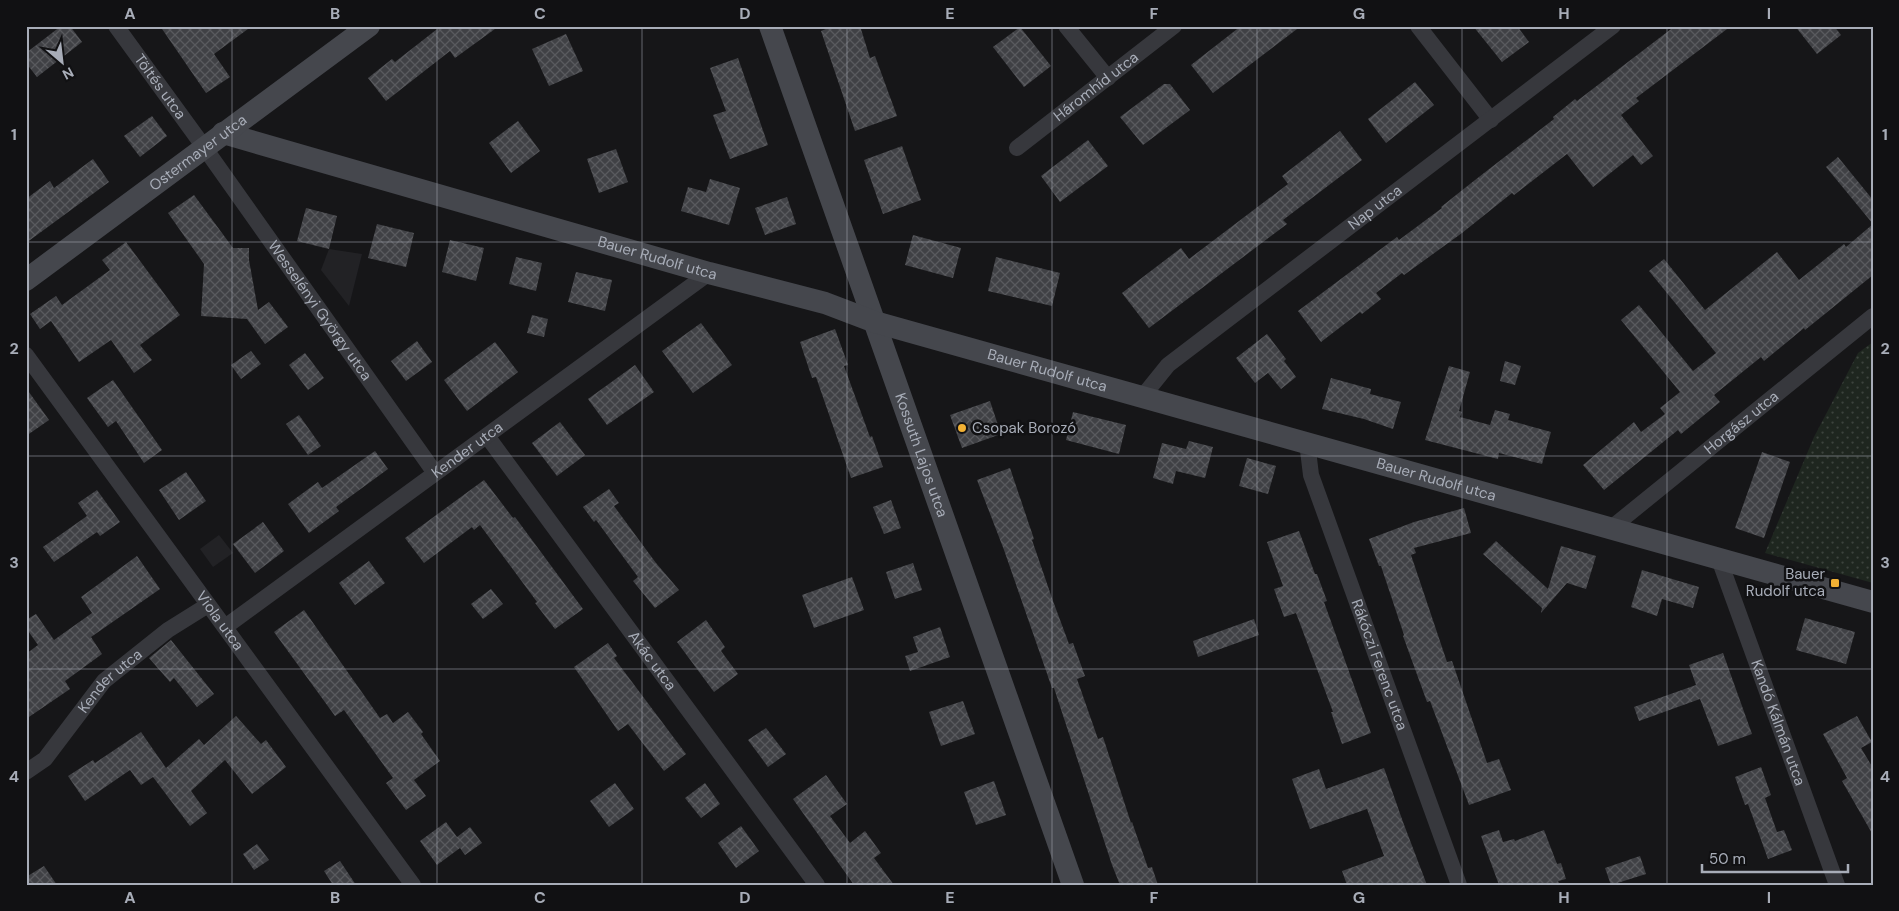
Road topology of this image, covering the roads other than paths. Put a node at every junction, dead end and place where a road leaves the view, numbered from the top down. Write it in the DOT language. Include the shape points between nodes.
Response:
graph roads {
  1 [pos="116,26"];
  2 [pos="369,26"];
  3 [pos="770,26"];
  4 [pos="1066,26"];
  5 [pos="1174,26"];
  6 [pos="1418,26"];
  7 [pos="1613,26"];
  8 [pos="1108,78"];
  9 [pos="1491,120"];
  10 [pos="223,133"];
  11 [pos="204,147"];
  12 [pos="1017,148"];
  13 [pos="709,273"];
  14 [pos="26,280"];
  15 [pos="1873,316"];
  16 [pos="875,322"];
  17 [pos="26,355"];
  18 [pos="1143,396"];
  19 [pos="487,436"];
  20 [pos="1307,442"];
  21 [pos="435,473"];
  22 [pos="1610,529"];
  23 [pos="1719,559"];
  24 [pos="1873,602"];
  25 [pos="208,605"];
  26 [pos="225,627"];
  27 [pos="26,772"];
  28 [pos="413,885"];
  29 [pos="817,885"];
  30 [pos="1073,885"];
  31 [pos="1459,885"];
  32 [pos="1837,885"];
  1 -- 11 [label="street, Töltés utca"];
  2 -- 10 [label="street, Ostermayer utca"];
  3 -- 16 [label="street, Kossuth Lajos utca"];
  4 -- 8 [label="street"];
  5 -- 8 [label="street, Háromhíd utca"];
  6 -- 9 [label="street"];
  7 -- 9 [label="street, Nap utca"];
  8 -- 12 [label="street, Háromhíd utca"];
  9 -- 18 [label="street, Nap utca" via="1168,364"];
  10 -- 11 [label="street, Ostermayer utca"];
  10 -- 13 [label="street, Bauer Rudolf utca"];
  11 -- 14 [label="street, Ostermayer utca"];
  11 -- 21 [label="street, Wesselényi György utca"];
  13 -- 16 [label="street, Bauer Rudolf utca" via="825,303"];
  13 -- 19 [label="street, Kender utca"];
  15 -- 22 [label="street, Horgász utca"];
  16 -- 18 [label="street, Bauer Rudolf utca"];
  16 -- 30 [label="street, Kossuth Lajos utca"];
  17 -- 25 [label="street, Viola utca"];
  18 -- 20 [label="street, Bauer Rudolf utca"];
  19 -- 21 [label="street, Kender utca"];
  19 -- 29 [label="street, Akác utca"];
  20 -- 22 [label="street, Bauer Rudolf utca"];
  20 -- 31 [label="street, Rákóczi Ferenc utca" via="1311,475"];
  21 -- 26 [label="street, Kender utca"];
  22 -- 23 [label="street, Bauer Rudolf utca"];
  23 -- 24 [label="street, Bauer Rudolf utca"];
  23 -- 32 [label="street, Kandó Kálmán utca"];
  25 -- 26 [label="street, Viola utca"];
  25 -- 27 [label="street, Kender utca" via="168,630 104,681 45,759"];
  26 -- 28 [label="street, Viola utca"];
}
